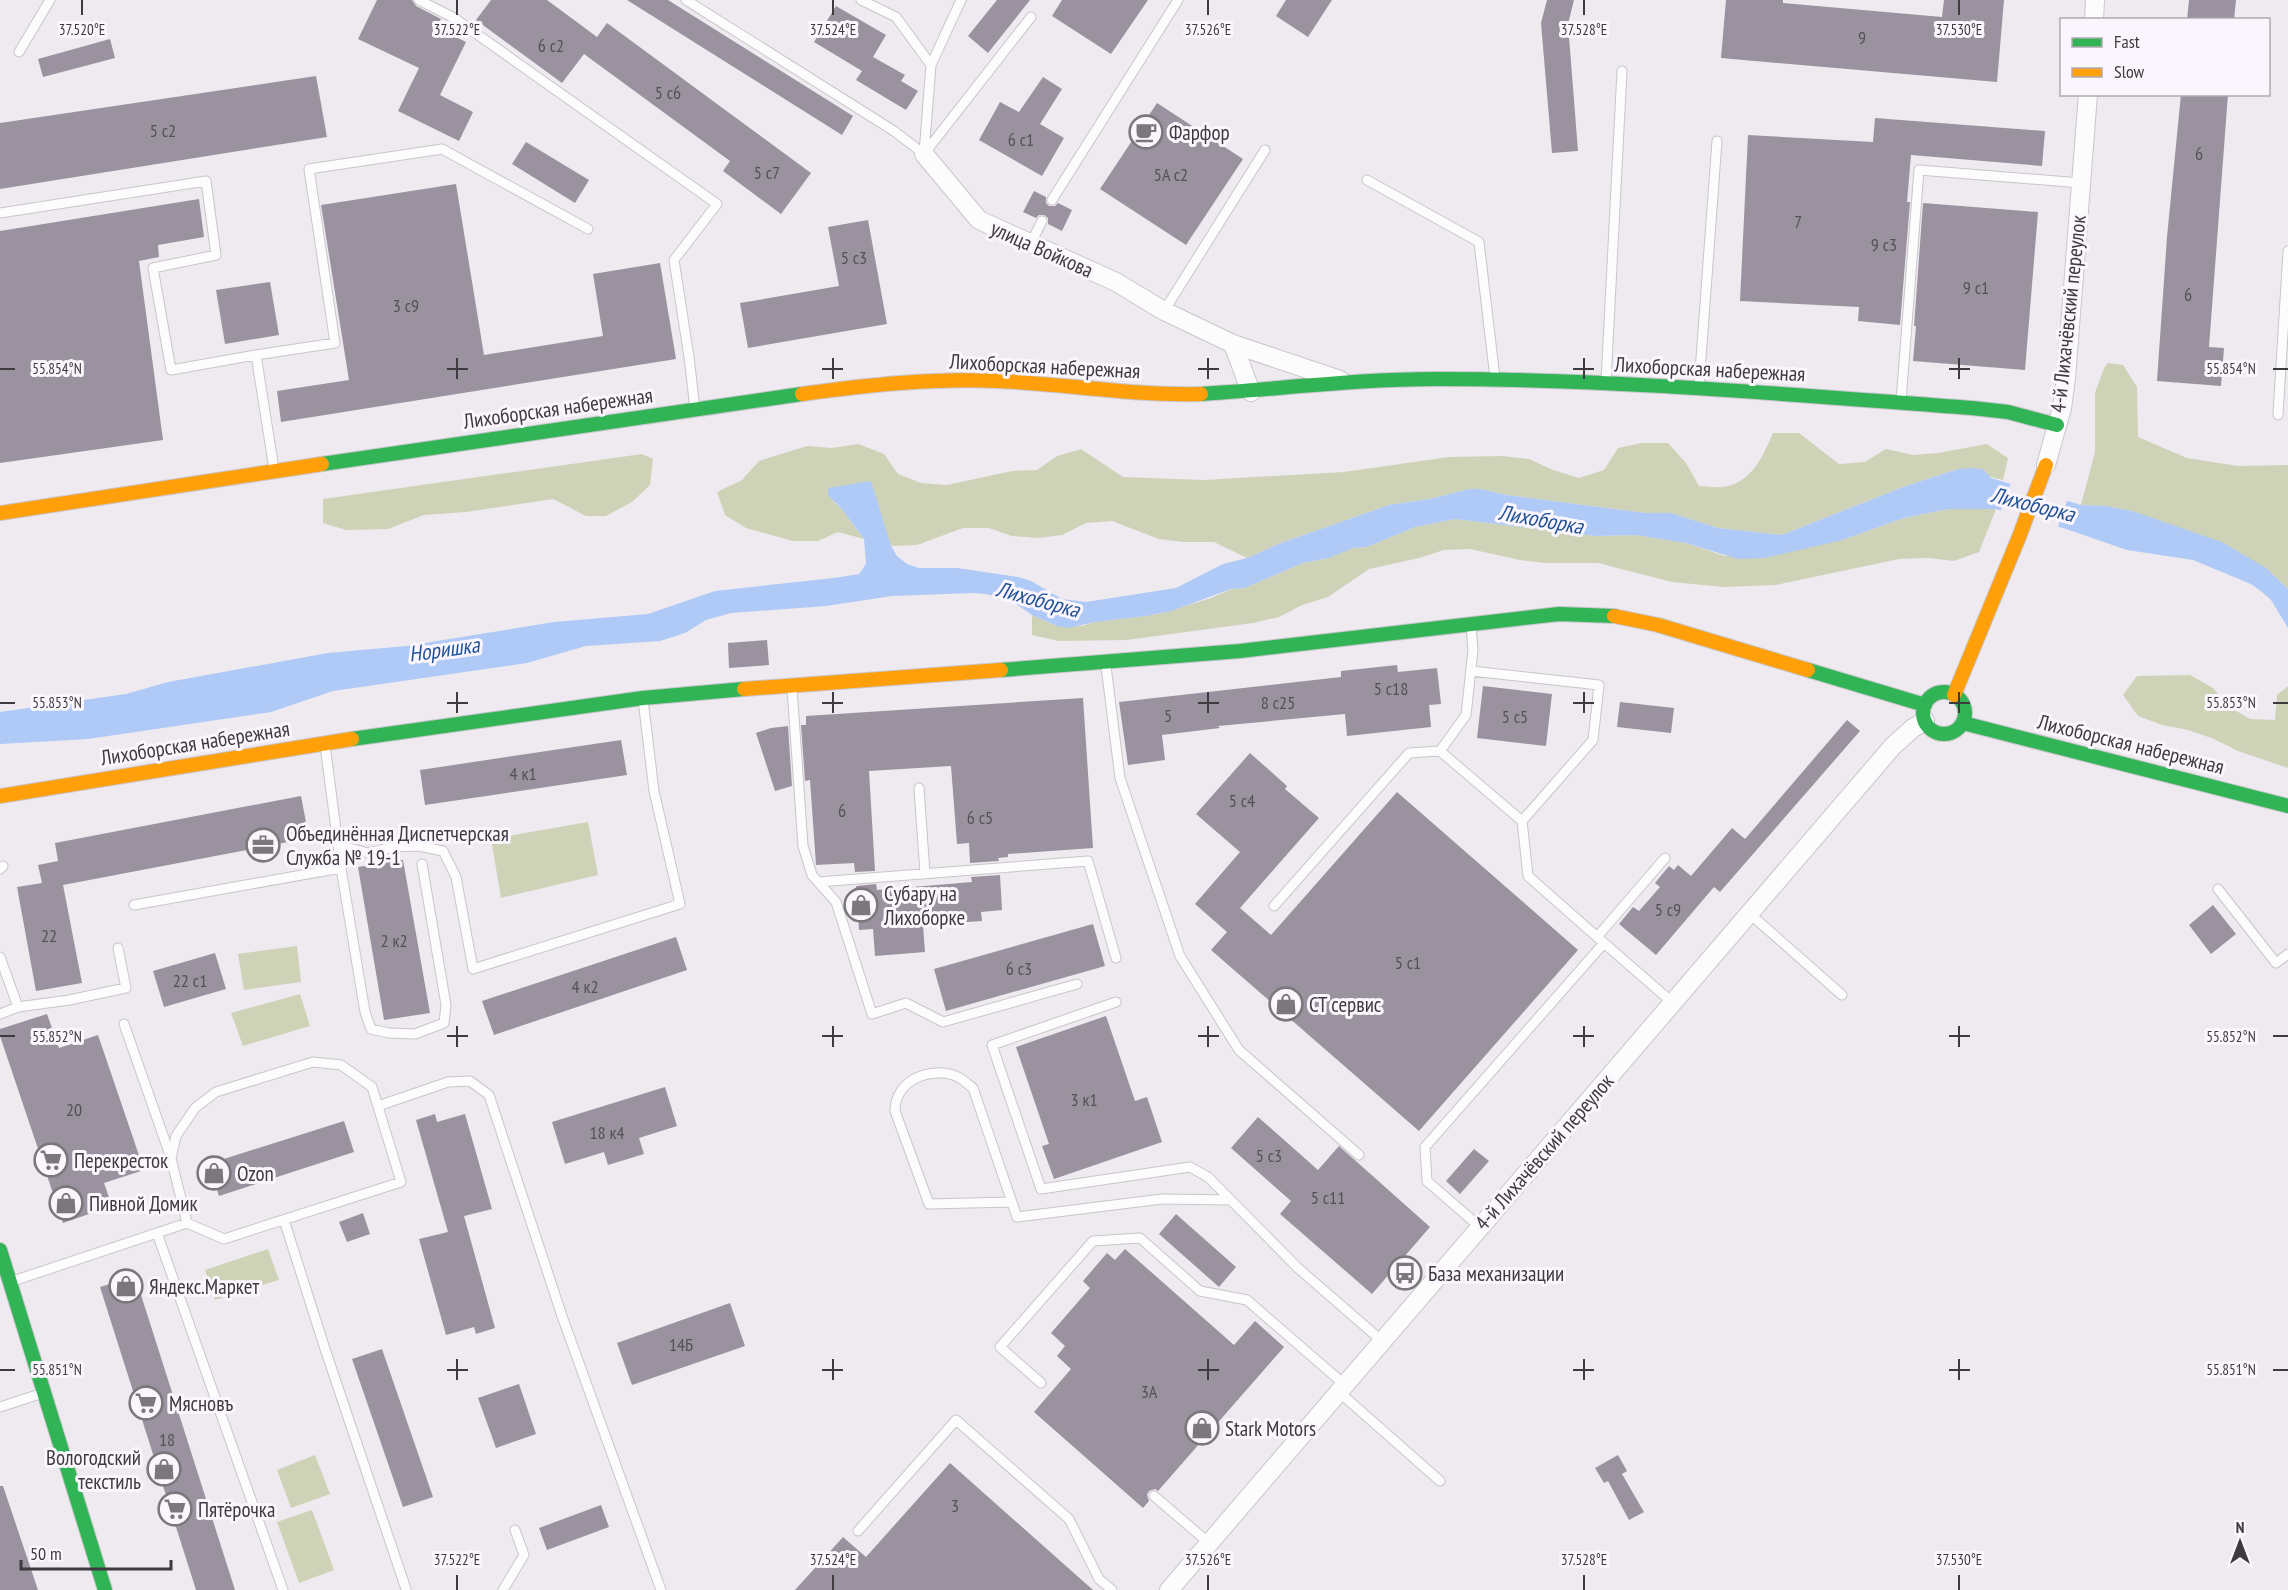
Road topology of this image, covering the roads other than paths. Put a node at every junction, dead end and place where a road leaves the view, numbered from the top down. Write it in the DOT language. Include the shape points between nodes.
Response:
graph roads {
  1 [pos="50,0"];
  2 [pos="419,0"];
  3 [pos="686,0"];
  4 [pos="861,0"];
  5 [pos="961,0"];
  6 [pos="1178,0"];
  7 [pos="2095,0"];
  8 [pos="1031,17"];
  9 [pos="2094,18"];
  10 [pos="19,52"];
  11 [pos="931,65"];
  12 [pos="1622,71"];
  13 [pos="2088,96"];
  14 [pos="1717,141"];
  15 [pos="1265,150"];
  16 [pos="924,154"];
  17 [pos="1367,180"];
  18 [pos="2081,183"];
  19 [pos="1053,200"];
  20 [pos="0,213"];
  21 [pos="1042,221"];
  22 [pos="588,229"];
  23 [pos="1031,243"];
  24 [pos="2288,251"];
  25 [pos="1164,310"];
  26 [pos="1233,344"];
  27 [pos="256,355"];
  28 [pos="1345,381"];
  29 [pos="1495,381"];
  30 [pos="1606,384"];
  31 [pos="1699,388"];
  32 [pos="1251,392"];
  33 [pos="1901,403"];
  34 [pos="695,409"];
  35 [pos="2278,415"];
  36 [pos="2057,425"];
  37 [pos="2046,465"];
  38 [pos="274,471"];
  39 [pos="0,513"];
  40 [pos="1470,623"];
  41 [pos="1106,663"];
  42 [pos="1471,671"];
  43 [pos="792,685"];
  44 [pos="1954,695"];
  45 [pos="643,698"];
  46 [pos="1925,713"];
  47 [pos="1963,723"];
  48 [pos="325,743"];
  49 [pos="1440,751"];
  50 [pos="919,788"];
  51 [pos="0,796"];
  52 [pos="2288,806"];
  53 [pos="1522,821"];
  54 [pos="338,845"];
  55 [pos="1665,858"];
  56 [pos="422,864"];
  57 [pos="340,868"];
  58 [pos="925,874"];
  59 [pos="818,882"];
  60 [pos="2218,890"];
  61 [pos="135,905"];
  62 [pos="1274,906"];
  63 [pos="1749,913"];
  64 [pos="1600,940"];
  65 [pos="118,948"];
  66 [pos="2288,954"];
  67 [pos="0,957"];
  68 [pos="1116,958"];
  69 [pos="1077,984"];
  70 [pos="1842,995"];
  71 [pos="1116,1002"];
  72 [pos="1673,1003"];
  73 [pos="18,1007"];
  74 [pos="0,1014"];
  75 [pos="124,1024"];
  76 [pos="378,1106"];
  77 [pos="1359,1155"];
  78 [pos="171,1158"];
  79 [pos="1230,1200"];
  80 [pos="1012,1202"];
  81 [pos="284,1220"];
  82 [pos="187,1223"];
  83 [pos="1480,1227"];
  84 [pos="157,1233"];
  85 [pos="0,1250"];
  86 [pos="11,1282"];
  87 [pos="1382,1341"];
  88 [pos="1041,1383"];
  89 [pos="1342,1389"];
  90 [pos="44,1393"];
  91 [pos="0,1407"];
  92 [pos="1440,1481"];
  93 [pos="1154,1496"];
  94 [pos="515,1530"];
  95 [pos="858,1532"];
  96 [pos="1209,1544"];
  97 [pos="406,1588"];
  98 [pos="105,1590"];
  99 [pos="283,1590"];
  100 [pos="503,1590"];
  101 [pos="661,1590"];
  102 [pos="1112,1590"];
  103 [pos="1169,1590"];
  1 -- 10 [label="lane"];
  2 -- 34 [label="lane" via="454,18 717,204 674,260"];
  3 -- 16 [label="lane, улица Войкова" via="894,131"];
  4 -- 11 [label="lane" via="896,17"];
  5 -- 11 [label="lane"];
  6 -- 19 [label="lane"];
  7 -- 9 [label="street"];
  8 -- 16 [label="lane"];
  11 -- 16 [label="lane"];
  12 -- 30 [label="lane"];
  13 -- 18 [label="street, 4-й Лихачёвский переулок"];
  14 -- 31 [label="lane"];
  15 -- 25 [label="lane"];
  16 -- 23 [label="street, улица Войкова" via="979,220"];
  17 -- 29 [label="lane" via="1479,243"];
  18 -- 33 [label="lane" via="1919,170"];
  18 -- 36 [label="street, 4-й Лихачёвский переулок" via="2066,378"];
  20 -- 27 [label="lane" via="206,181 216,255 153,268 171,370"];
  21 -- 23 [label="lane"];
  22 -- 27 [label="lane" via="442,149 309,169 335,343"];
  23 -- 25 [label="street, улица Войкова" via="1116,282"];
  24 -- 35 [label="lane"];
  25 -- 26 [label="street, улица Войкова"];
  26 -- 28 [label="street, улица Войкова"];
  26 -- 32 [label="street"];
  27 -- 38 [label="lane"];
  28 -- 29 [label="street, Лихоборская набережная"];
  28 -- 32 [label="street, Лихоборская набережная"];
  29 -- 30 [label="street, Лихоборская набережная"];
  30 -- 31 [label="street, Лихоборская набережная"];
  31 -- 33 [label="street, Лихоборская набережная"];
  32 -- 34 [label="street, Лихоборская набережная" via="1163,395 1000,381 933,381 860,386"];
  33 -- 36 [label="street, Лихоборская набережная" via="2008,412"];
  34 -- 38 [label="street, Лихоборская набережная"];
  36 -- 37 [label="street, 4-й Лихачёвский переулок"];
  37 -- 44 [label="street, 4-й Лихачёвский переулок"];
  38 -- 39 [label="street, Лихоборская набережная"];
  40 -- 41 [label="street, Лихоборская набережная"];
  40 -- 42 [label="lane"];
  40 -- 46 [label="street, Лихоборская набережная" via="1559,614 1606,614 1658,625"];
  41 -- 43 [label="street, Лихоборская набережная"];
  41 -- 77 [label="lane" via="1120,778 1180,956 1239,1050"];
  42 -- 49 [label="lane" via="1466,715"];
  42 -- 53 [label="lane" via="1599,685 1593,740"];
  43 -- 45 [label="street, Лихоборская набережная"];
  43 -- 59 [label="lane" via="803,846"];
  44 -- 46 [label="street" via="1941,692 1929,699"];
  44 -- 47 [label="street" via="1965,707"];
  45 -- 48 [label="street, Лихоборская набережная"];
  45 -- 54 [label="lane" via="654,791 680,904 473,969 456,877 443,851 419,846 368,854"];
  46 -- 47 [label="street, Лихоборская набережная" via="1930,728 1944,734 1952,733"];
  46 -- 63 [label="street, 4-й Лихачёвский переулок"];
  47 -- 52 [label="street, Лихоборская набережная"];
  48 -- 51 [label="street, Лихоборская набережная"];
  48 -- 54 [label="lane"];
  49 -- 53 [label="lane"];
  49 -- 62 [label="lane" via="1409,753"];
  50 -- 58 [label="lane"];
  53 -- 64 [label="lane" via="1528,876"];
  54 -- 57 [label="lane"];
  55 -- 64 [label="lane"];
  56 -- 57 [label="lane" via="446,1005 444,1023 416,1034 371,1029"];
  57 -- 61 [label="lane"];
  58 -- 59 [label="lane"];
  58 -- 68 [label="lane" via="1088,861"];
  59 -- 69 [label="lane" via="836,903 872,1014 906,1003 943,1022"];
  60 -- 66 [label="lane" via="2276,963"];
  63 -- 70 [label="lane"];
  63 -- 72 [label="street, 4-й Лихачёвский переулок"];
  64 -- 72 [label="lane"];
  64 -- 83 [label="lane" via="1425,1147 1427,1181"];
  65 -- 73 [label="lane" via="126,988"];
  67 -- 73 [label="lane"];
  71 -- 79 [label="lane" via="992,1045 1041,1189 1190,1167"];
  72 -- 83 [label="street, 4-й Лихачёвский переулок"];
  73 -- 74 [label="lane"];
  75 -- 78 [label="lane"];
  76 -- 78 [label="lane" via="372,1087 341,1065 313,1062 216,1092 195,1108 176,1136"];
  76 -- 81 [label="lane" via="401,1182"];
  76 -- 101 [label="lane" via="448,1082 470,1081 489,1095 562,1316"];
  78 -- 82 [label="lane"];
  79 -- 80 [label="lane" via="1162,1199 1017,1217"];
  79 -- 87 [label="lane" via="1298,1268"];
  80 -- 80 [label="lane" via="973,1088 959,1077 942,1072 921,1075 904,1085 895,1100 895,1111 929,1204"];
  81 -- 82 [label="lane" via="224,1239"];
  81 -- 97 [label="lane"];
  82 -- 84 [label="lane"];
  83 -- 87 [label="street, 4-й Лихачёвский переулок"];
  84 -- 86 [label="lane"];
  84 -- 99 [label="lane"];
  85 -- 86 [label="street"];
  86 -- 90 [label="street"];
  87 -- 89 [label="street, 4-й Лихачёвский переулок"];
  88 -- 89 [label="lane" via="1000,1347 1093,1241 1140,1238 1200,1291 1246,1300"];
  89 -- 92 [label="lane"];
  89 -- 96 [label="street, 4-й Лихачёвский переулок"];
  90 -- 91 [label="lane"];
  90 -- 98 [label="street"];
  93 -- 96 [label="lane"];
  94 -- 100 [label="lane" via="524,1555"];
  95 -- 102 [label="lane" via="956,1420 1069,1519 1099,1578"];
  96 -- 103 [label="street, 4-й Лихачёвский переулок"];
}
